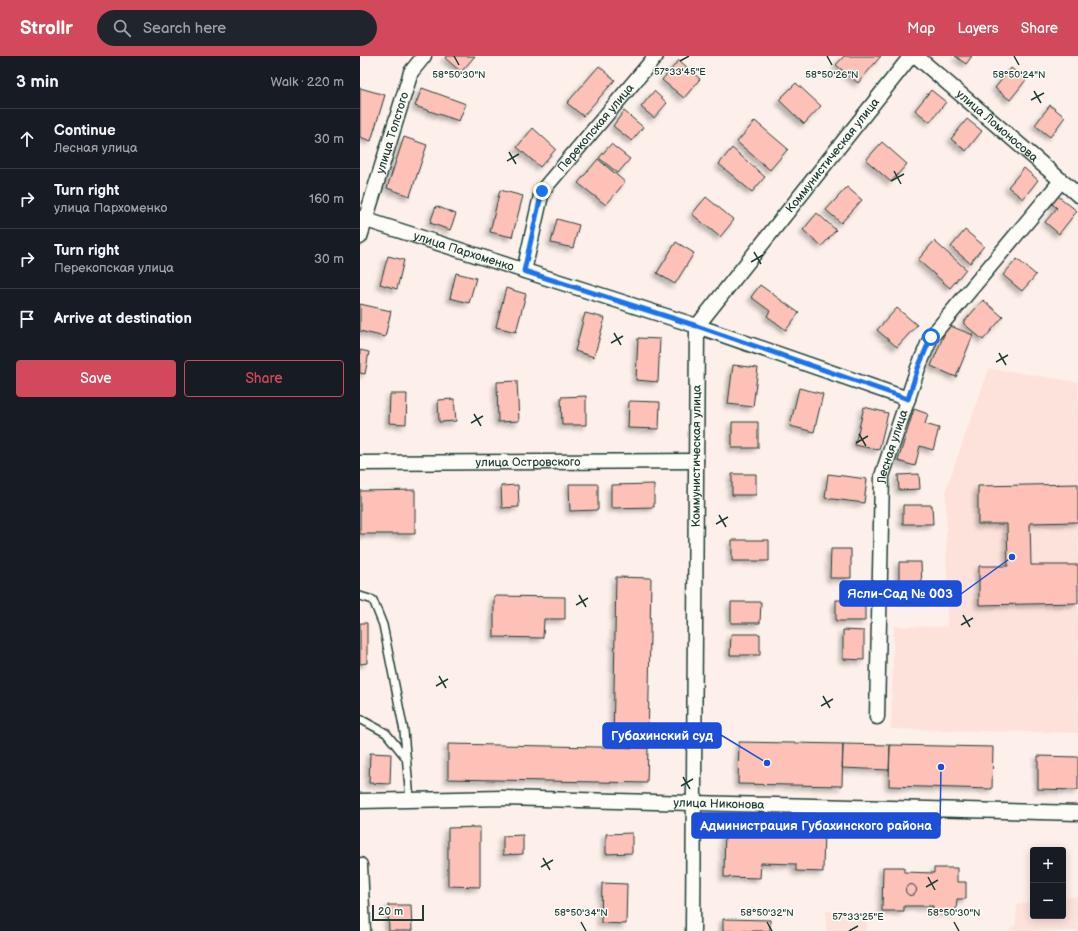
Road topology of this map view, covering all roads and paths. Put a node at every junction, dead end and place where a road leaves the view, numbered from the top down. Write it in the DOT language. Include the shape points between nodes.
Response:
graph roads {
  1 [pos="424,56"];
  2 [pos="656,56"];
  3 [pos="911,56"];
  4 [pos="916,56"];
  5 [pos="1061,180"];
  6 [pos="1078,195"];
  7 [pos="363,218"];
  8 [pos="360,237"];
  9 [pos="524,271"];
  10 [pos="697,326"];
  11 [pos="908,399"];
  12 [pos="696,461"];
  13 [pos="360,463"];
  14 [pos="360,596"];
  15 [pos="877,717"];
  16 [pos="360,719"];
  17 [pos="407,759"];
  18 [pos="410,800"];
  19 [pos="360,801"];
  20 [pos="694,803"];
  21 [pos="1078,813"];
  22 [pos="360,865"];
  23 [pos="363,931"];
  24 [pos="693,931"];
  1 -- 7 [label="street, улица Толстого" via="411,72"];
  2 -- 9 [label="street, Перекопская улица" via="542,191"];
  3 -- 10 [label="street, Коммунистическая улица"];
  4 -- 5 [label="street, улица Ломоносова"];
  5 -- 6 [label="street, улица Ломоносова"];
  5 -- 11 [label="street, Лесная улица" via="931,337"];
  7 -- 8 [label="street, улица Толстого"];
  7 -- 9 [label="street, улица Пархоменко"];
  9 -- 10 [label="street, улица Пархоменко"];
  10 -- 11 [label="street, улица Пархоменко"];
  10 -- 12 [label="street, Коммунистическая улица"];
  11 -- 15 [label="street, Лесная улица" via="882,476"];
  12 -- 13 [label="street, улица Островского"];
  12 -- 20 [label="street, Коммунистическая улица"];
  14 -- 17 [label="lane" via="373,600 383,625"];
  16 -- 17 [label="lane" via="386,733"];
  17 -- 18 [label="lane"];
  18 -- 19 [label="street, улица Никонова"];
  18 -- 20 [label="street, улица Никонова" via="503,798"];
  20 -- 21 [label="street, улица Никонова"];
  20 -- 24 [label="street, Коммунистическая улица"];
  22 -- 23 [label="street"];
}
